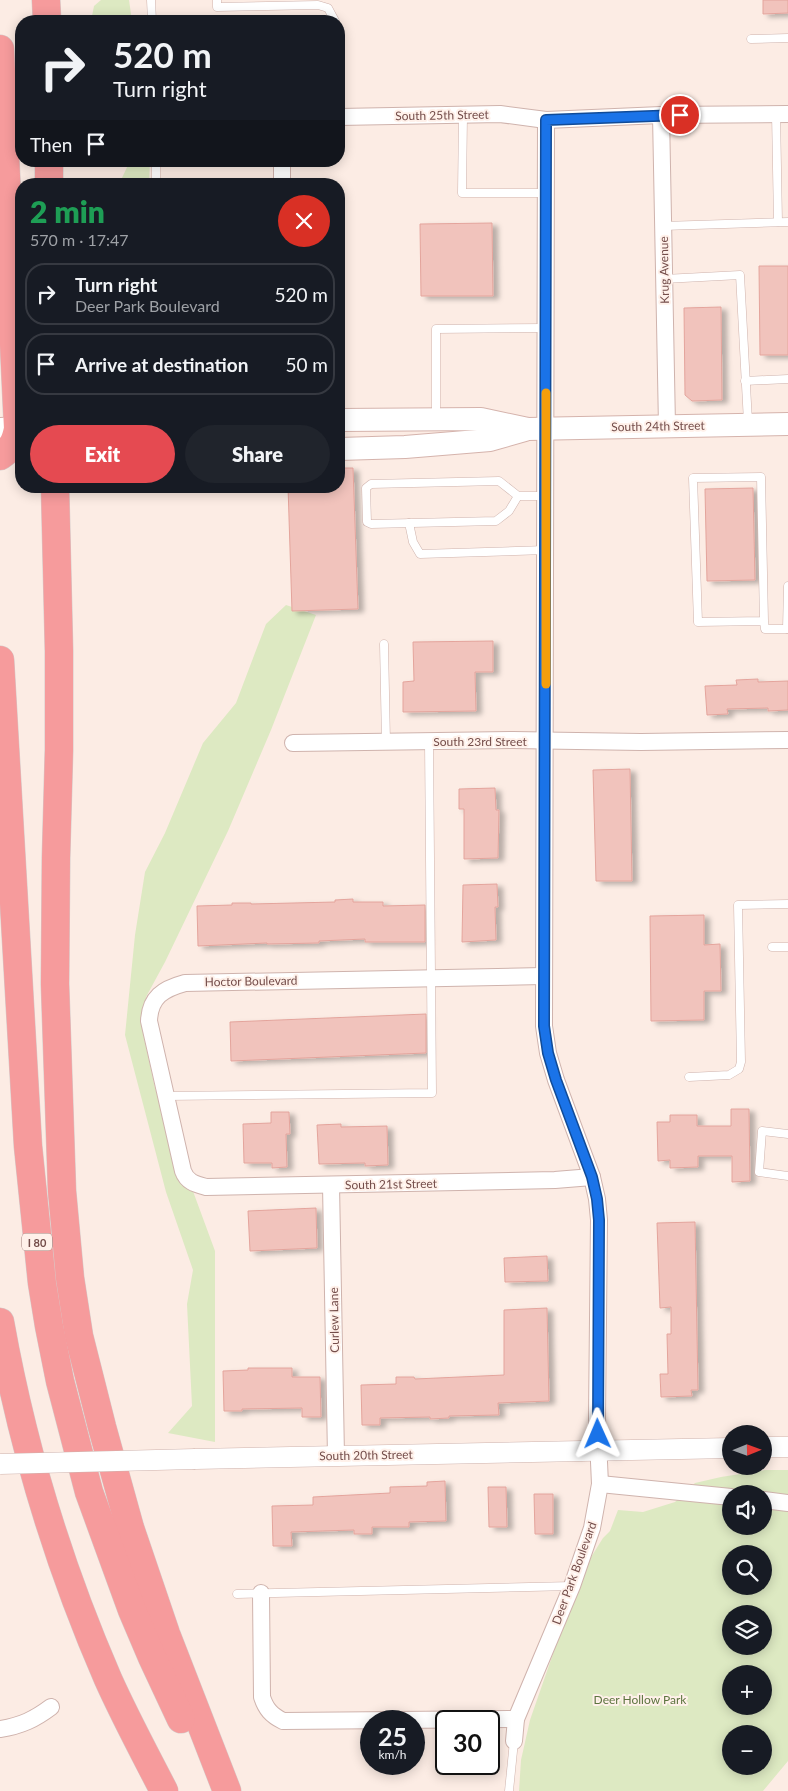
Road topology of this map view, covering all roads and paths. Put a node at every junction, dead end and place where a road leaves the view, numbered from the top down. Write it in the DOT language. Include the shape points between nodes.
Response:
graph roads {
  1 [pos="48,0"];
  2 [pos="151,0"];
  3 [pos="217,0"];
  4 [pos="318,2"];
  5 [pos="48,15"];
  6 [pos="152,15"];
  7 [pos="332,15"];
  8 [pos="788,38"];
  9 [pos="752,40"];
  10 [pos="0,49"];
  11 [pos="782,114"];
  12 [pos="463,115"];
  13 [pos="661,115"];
  14 [pos="345,117"];
  15 [pos="546,120"];
  16 [pos="546,193"];
  17 [pos="778,222"];
  18 [pos="788,222"];
  19 [pos="663,226"];
  20 [pos="664,278"];
  21 [pos="546,328"];
  22 [pos="788,379"];
  23 [pos="745,381"];
  24 [pos="436,419"];
  25 [pos="345,420"];
  26 [pos="788,424"];
  27 [pos="748,425"];
  28 [pos="667,426"];
  29 [pos="13,429"];
  30 [pos="537,429"];
  31 [pos="345,449"];
  32 [pos="0,456"];
  33 [pos="15,456"];
  34 [pos="55,493"];
  35 [pos="518,496"];
  36 [pos="546,496"];
  37 [pos="409,523"];
  38 [pos="546,550"];
  39 [pos="788,586"];
  40 [pos="764,621"];
  41 [pos="788,629"];
  42 [pos="384,644"];
  43 [pos="0,660"];
  44 [pos="788,740"];
  45 [pos="386,742"];
  46 [pos="429,742"];
  47 [pos="546,742"];
  48 [pos="293,743"];
  49 [pos="788,904"];
  50 [pos="788,946"];
  51 [pos="772,947"];
  52 [pos="543,976"];
  53 [pos="431,978"];
  54 [pos="689,1077"];
  55 [pos="166,1096"];
  56 [pos="788,1134"];
  57 [pos="788,1176"];
  58 [pos="592,1177"];
  59 [pos="191,1182"];
  60 [pos="332,1185"];
  61 [pos="0,1322"];
  62 [pos="772,1447"];
  63 [pos="788,1447"];
  64 [pos="722,1448"];
  65 [pos="598,1450"];
  66 [pos="336,1456"];
  67 [pos="0,1464"];
  68 [pos="600,1484"];
  69 [pos="722,1496"];
  70 [pos="772,1501"];
  71 [pos="788,1503"];
  72 [pos="572,1586"];
  73 [pos="261,1593"];
  74 [pos="237,1594"];
  75 [pos="51,1707"];
  76 [pos="516,1718"];
  77 [pos="0,1729"];
  78 [pos="514,1740"];
  79 [pos="164,1791"];
  80 [pos="219,1791"];
  81 [pos="227,1791"];
  82 [pos="510,1791"];
  1 -- 5 [label="highway"];
  2 -- 6 [label="lane"];
  3 -- 4 [label="lane" via="218,7"];
  4 -- 7 [label="lane" via="328,8"];
  8 -- 9 [label="lane"];
  10 -- 29 [label="highway"];
  11 -- 13 [label="street"];
  11 -- 17 [label="lane"];
  12 -- 14 [label="street, South 25th Street"];
  12 -- 15 [label="street, South 25th Street" via="500,114"];
  12 -- 16 [label="lane" via="462,193"];
  13 -- 15 [label="street"];
  13 -- 19 [label="street, Krug Avenue"];
  15 -- 16 [label="street, Deer Park Boulevard"];
  16 -- 21 [label="street, Deer Park Boulevard"];
  17 -- 18 [label="lane"];
  17 -- 19 [label="lane"];
  19 -- 20 [label="street, Krug Avenue"];
  20 -- 23 [label="lane" via="740,275"];
  20 -- 28 [label="street, Krug Avenue"];
  21 -- 24 [label="lane" via="436,329"];
  21 -- 30 [label="street, Deer Park Boulevard"];
  22 -- 23 [label="lane"];
  23 -- 27 [label="lane"];
  24 -- 25 [label="main road, South 24th Street"];
  24 -- 30 [label="main road, South 24th Street" via="480,419"];
  26 -- 27 [label="main road, South 24th Street"];
  27 -- 28 [label="main road, South 24th Street"];
  28 -- 30 [label="main road, South 24th Street"];
  29 -- 32 [label="highway" via="15,442"];
  30 -- 31 [label="main road, South 24th Street" via="490,440"];
  30 -- 36 [label="street, Deer Park Boulevard"];
  32 -- 33 [label="main road"];
  34 -- 81 [label="highway" via="59,750 55,984 62,1191 70,1278 79,1336 130,1528 166,1634"];
  35 -- 36 [label="lane"];
  35 -- 37 [label="lane" via="509,511 496,521"];
  35 -- 37 [label="lane" via="499,481 371,484 366,488 367,522"];
  36 -- 38 [label="street, Deer Park Boulevard"];
  37 -- 38 [label="lane" via="420,554"];
  38 -- 47 [label="street, Deer Park Boulevard"];
  39 -- 41 [label="lane"];
  40 -- 40 [label="lane" via="760,477 693,478 698,622"];
  40 -- 41 [label="lane" via="765,629"];
  42 -- 45 [label="lane"];
  43 -- 80 [label="highway, I 80" via="28,1146 42,1283 56,1363 89,1492 111,1554 152,1657"];
  44 -- 47 [label="street, South 23rd Street"];
  45 -- 46 [label="street, South 23rd Street"];
  45 -- 48 [label="street, South 23rd Street"];
  46 -- 47 [label="street, South 23rd Street"];
  46 -- 53 [label="lane"];
  47 -- 52 [label="street, Deer Park Boulevard"];
  49 -- 54 [label="lane" via="738,905 739,1069 730,1075"];
  50 -- 51 [label="lane"];
  52 -- 53 [label="street, Hoctor Boulevard"];
  52 -- 58 [label="street, Deer Park Boulevard" via="548,1053"];
  53 -- 55 [label="lane" via="432,1092"];
  53 -- 55 [label="street, Hoctor Boulevard" via="185,983 171,987 149,1009"];
  55 -- 59 [label="street, Hoctor Boulevard" via="183,1171"];
  56 -- 57 [label="lane" via="762,1131 759,1172"];
  58 -- 60 [label="street, South 21st Street"];
  58 -- 65 [label="street, Deer Park Boulevard" via="599,1220"];
  59 -- 60 [label="street, South 21st Street" via="206,1187"];
  60 -- 66 [label="street, Curlew Lane"];
  61 -- 79 [label="highway" via="20,1421 56,1545 109,1681"];
  62 -- 63 [label="street"];
  64 -- 65 [label="street, South 20th Street"];
  65 -- 66 [label="street, South 20th Street"];
  65 -- 68 [label="street, Deer Park Boulevard"];
  66 -- 67 [label="street, South 20th Street, bridge"];
  68 -- 69 [label="street"];
  68 -- 72 [label="street, Deer Park Boulevard" via="592,1528"];
  70 -- 71 [label="street"];
  72 -- 73 [label="lane"];
  72 -- 76 [label="street, Deer Park Boulevard"];
  73 -- 74 [label="lane"];
  73 -- 76 [label="street" via="262,1696 266,1707 283,1721"];
  75 -- 77 [label="street" via="34,1720"];
  76 -- 78 [label="street, Deer Park Boulevard"];
  78 -- 82 [label="lane"];
}
